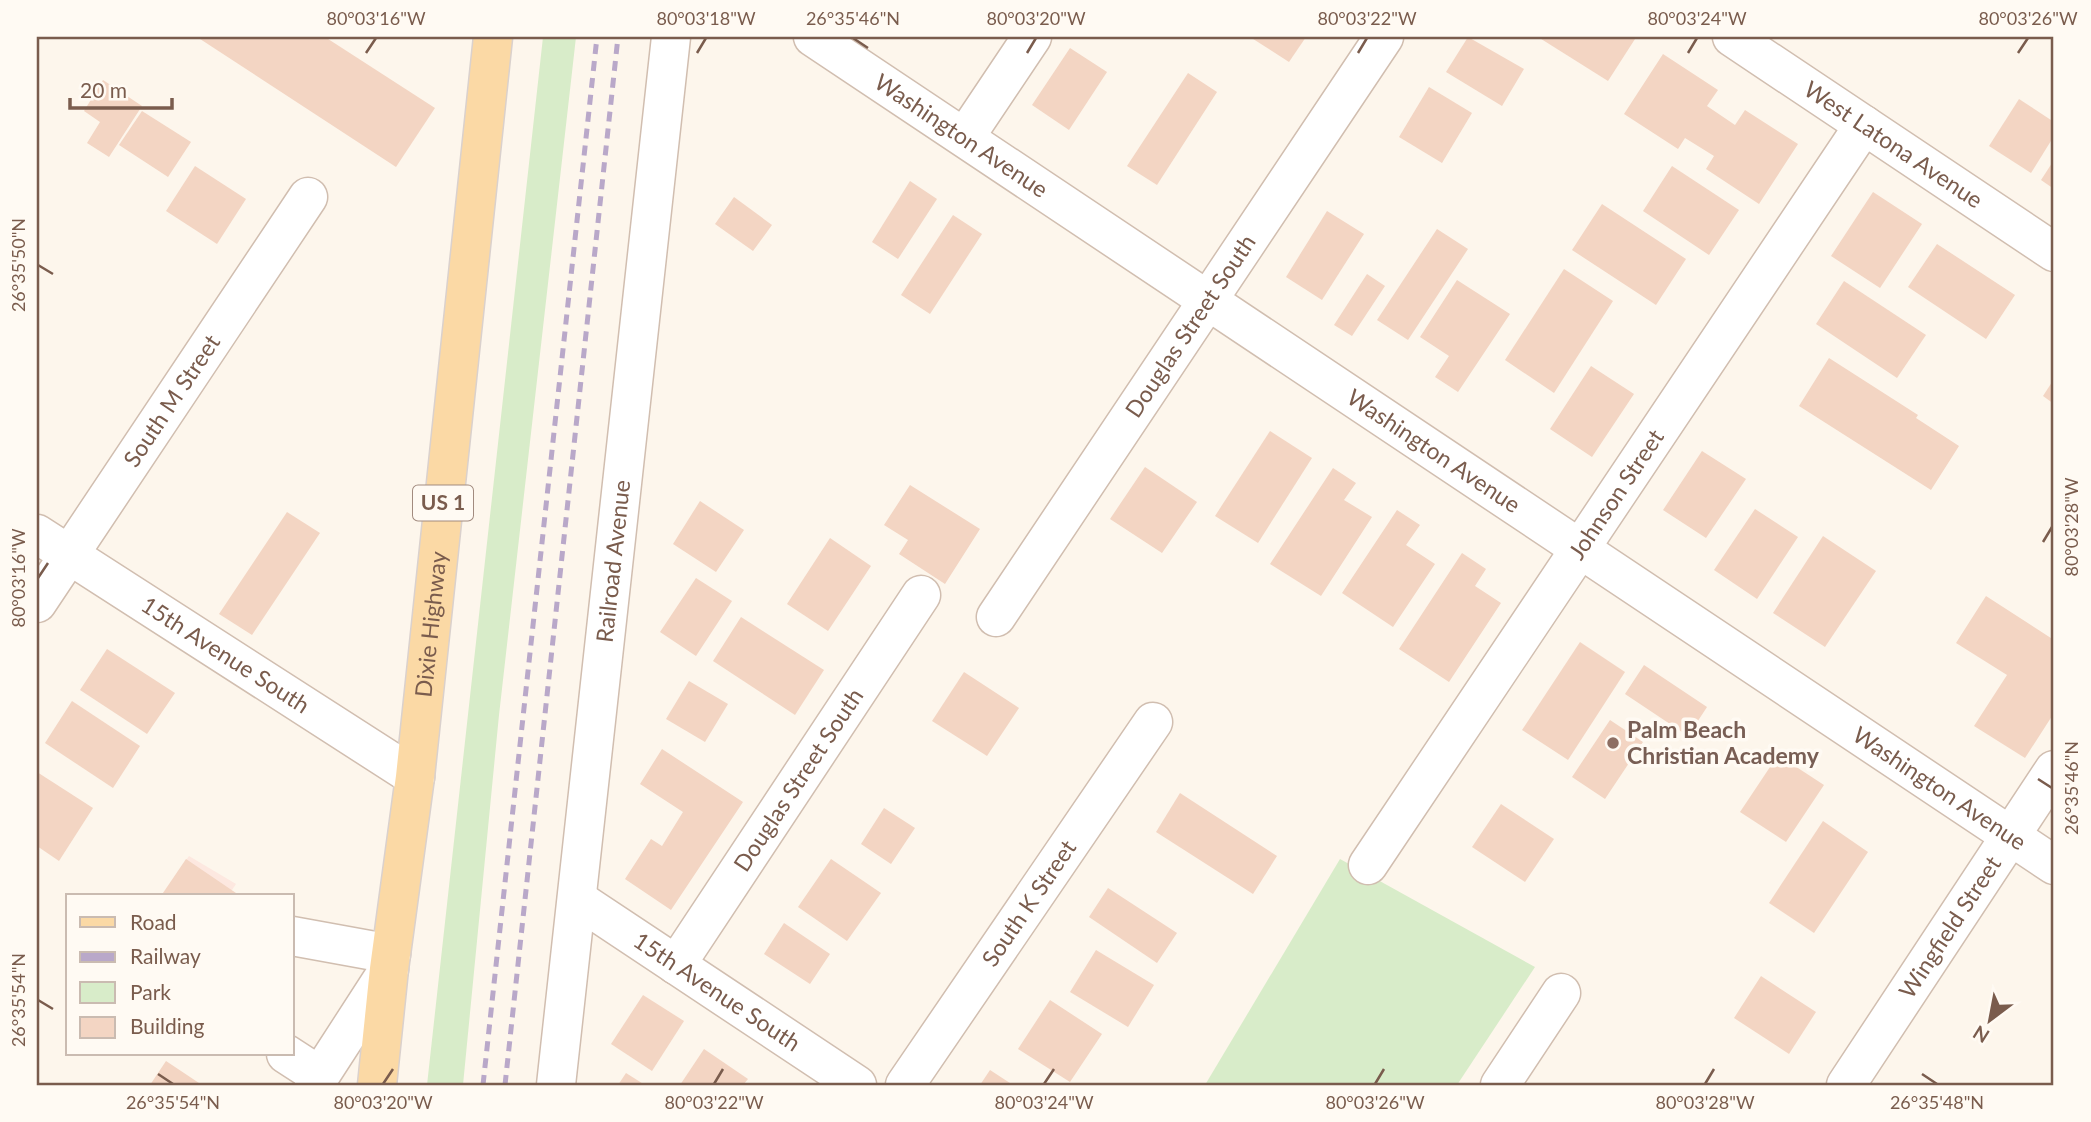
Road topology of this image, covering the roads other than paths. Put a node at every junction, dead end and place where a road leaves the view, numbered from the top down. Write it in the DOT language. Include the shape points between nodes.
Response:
graph roads {
  1 [pos="493,37"];
  2 [pos="671,37"];
  3 [pos="813,37"];
  4 [pos="1032,37"];
  5 [pos="1384,37"];
  6 [pos="1732,37"];
  7 [pos="1864,125"];
  8 [pos="965,137"];
  9 [pos="308,197"];
  10 [pos="2054,252"];
  11 [pos="1208,300"];
  12 [pos="37,534"];
  13 [pos="1581,548"];
  14 [pos="68,555"];
  15 [pos="921,595"];
  16 [pos="37,603"];
  17 [pos="996,617"];
  18 [pos="1153,722"];
  19 [pos="2054,769"];
  20 [pos="415,777"];
  21 [pos="2011,835"];
  22 [pos="1368,865"];
  23 [pos="2054,865"];
  24 [pos="577,899"];
  25 [pos="294,937"];
  26 [pos="390,961"];
  27 [pos="676,965"];
  28 [pos="1561,993"];
  29 [pos="288,1056"];
  30 [pos="317,1081"];
  31 [pos="377,1085"];
  32 [pos="556,1085"];
  33 [pos="857,1085"];
  34 [pos="905,1085"];
  35 [pos="1500,1085"];
  36 [pos="1846,1085"];
  1 -- 20 [label="main road, Dixie Highway / US 1"];
  2 -- 24 [label="street, Railroad Avenue"];
  3 -- 8 [label="street, Washington Avenue"];
  4 -- 8 [label="street"];
  5 -- 11 [label="street, Douglas Street South"];
  6 -- 7 [label="street, West Latona Avenue"];
  7 -- 10 [label="street, West Latona Avenue"];
  7 -- 13 [label="street, Johnson Street"];
  8 -- 11 [label="street, Washington Avenue"];
  9 -- 14 [label="street, South M Street"];
  11 -- 13 [label="street, Washington Avenue"];
  11 -- 17 [label="street, Douglas Street South"];
  12 -- 14 [label="street, 15th Avenue South"];
  13 -- 21 [label="street, Washington Avenue"];
  13 -- 22 [label="street, Johnson Street"];
  14 -- 16 [label="street, South M Street"];
  14 -- 20 [label="street, 15th Avenue South"];
  15 -- 27 [label="street, Douglas Street South"];
  18 -- 34 [label="street, South K Street"];
  19 -- 21 [label="street, Wingfield Street"];
  20 -- 26 [label="main road, Dixie Highway / US 1"];
  21 -- 23 [label="street, Washington Avenue"];
  21 -- 36 [label="street, Wingfield Street"];
  24 -- 27 [label="street, 15th Avenue South"];
  24 -- 32 [label="street, Railroad Avenue"];
  25 -- 26 [label="street"];
  26 -- 30 [label="street"];
  26 -- 31 [label="main road, Dixie Highway / US 1"];
  27 -- 33 [label="street, 15th Avenue South"];
  28 -- 35 [label="street"];
  29 -- 30 [label="street"];
}
